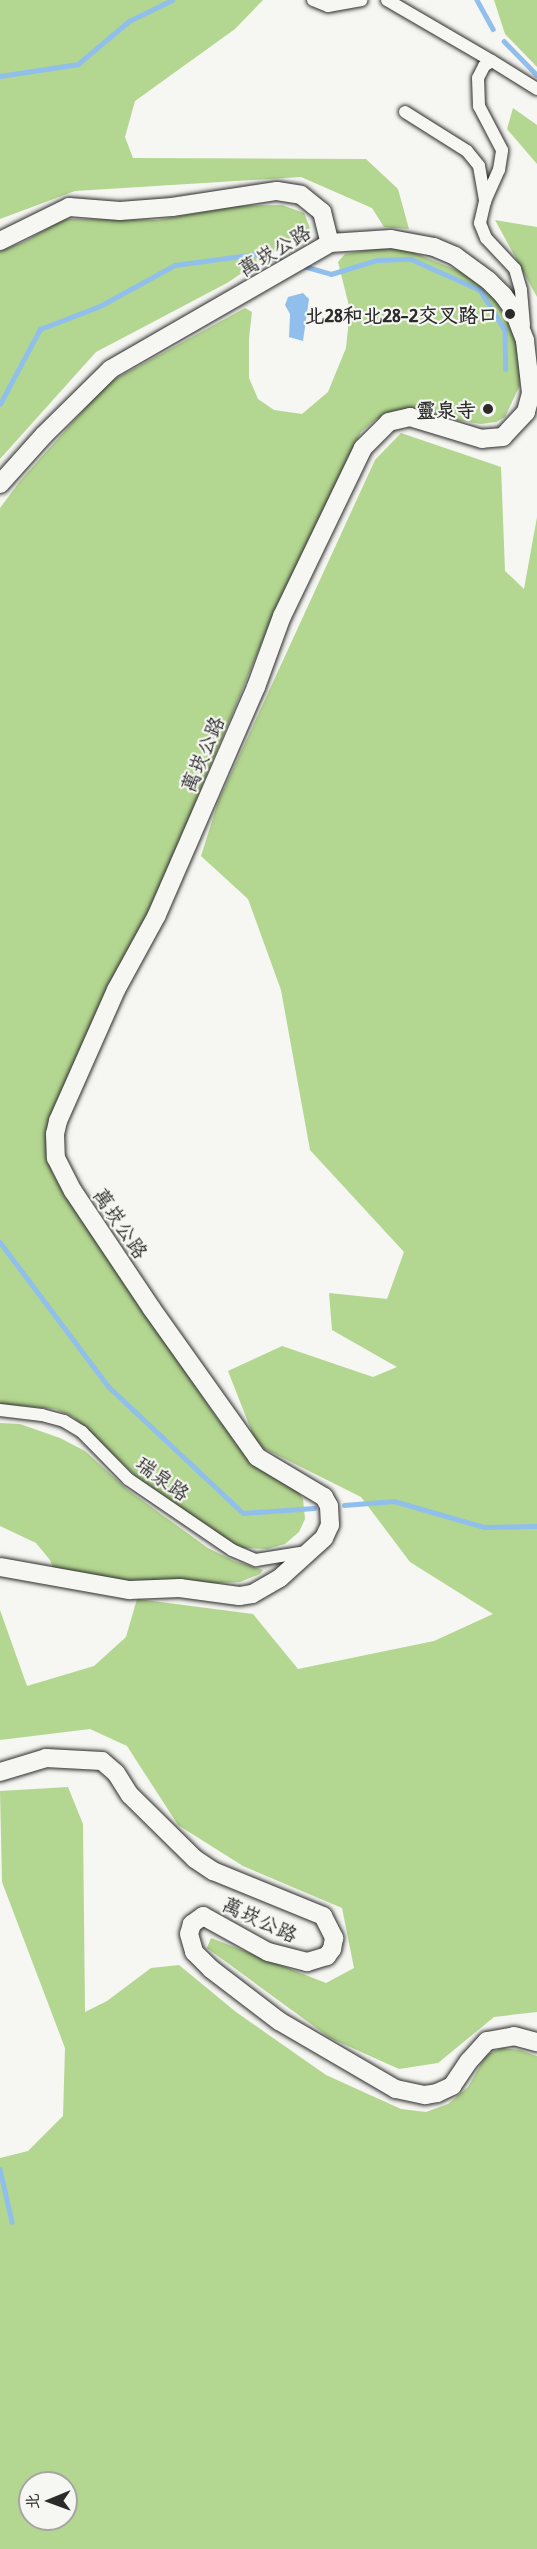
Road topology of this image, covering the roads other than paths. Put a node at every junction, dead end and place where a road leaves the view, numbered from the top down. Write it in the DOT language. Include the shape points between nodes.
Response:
graph roads {
  1 [pos="313,0"];
  2 [pos="361,0"];
  3 [pos="387,0"];
  4 [pos="492,61"];
  5 [pos="537,89"];
  6 [pos="405,112"];
  7 [pos="484,201"];
  8 [pos="0,241"];
  9 [pos="330,243"];
  10 [pos="525,341"];
  11 [pos="0,484"];
  12 [pos="0,1410"];
  13 [pos="310,1552"];
  14 [pos="0,1567"];
  15 [pos="0,1772"];
  16 [pos="537,2042"];
  1 -- 2 [label="street" via="328,6"];
  3 -- 4 [label="street"];
  4 -- 5 [label="street"];
  4 -- 7 [label="street" via="478,78 479,106 502,150 499,170"];
  6 -- 7 [label="street" via="467,151 479,166"];
  7 -- 10 [label="street" via="480,223 486,238 514,269 521,290"];
  8 -- 9 [label="street" via="69,207 172,207 277,191 301,195 322,212"];
  9 -- 10 [label="street, 萬崁公路" via="391,239 434,247 455,256 503,295"];
  9 -- 11 [label="street, 萬崁公路" via="111,369"];
  10 -- 13 [label="street, 萬崁公路" via="531,393 526,412 503,436 482,439 410,417 389,422 363,448 282,616 256,687 158,915 116,990 55,1134 56,1158 74,1191 257,1457 324,1497 329,1506 330,1525"];
  12 -- 13 [label="street, 瑞泉路" via="64,1421 82,1432 128,1479 232,1550 256,1560"];
  13 -- 14 [label="street, 萬崁公路" via="280,1578 252,1594 239,1596 180,1588 129,1590"];
  15 -- 16 [label="street, 萬崁公路" via="46,1758 102,1761 116,1773 130,1795 213,1871 324,1916 334,1938 332,1949 327,1956 307,1962 268,1952 203,1916 192,1924 189,1935 194,1952 211,1969 279,2021 396,2089 437,2094 452,2086 487,2041 514,2036"];
}
